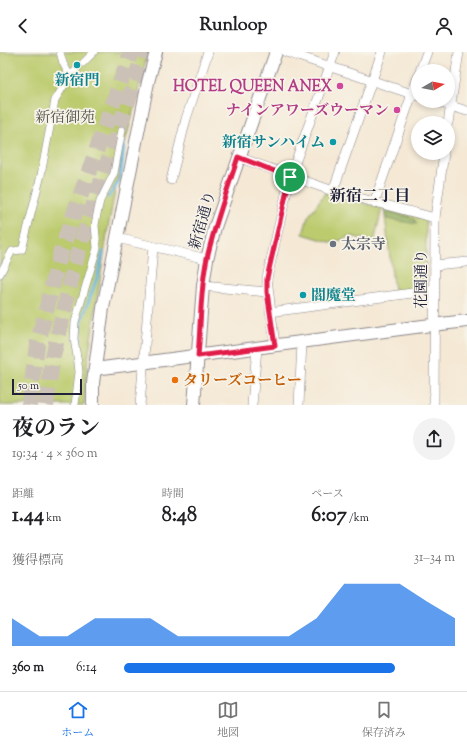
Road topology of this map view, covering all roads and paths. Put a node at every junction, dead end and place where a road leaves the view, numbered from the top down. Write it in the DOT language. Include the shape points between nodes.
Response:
graph roads {
  1 [pos="60,52"];
  2 [pos="94,52"];
  3 [pos="156,52"];
  4 [pos="208,52"];
  5 [pos="276,52"];
  6 [pos="286,52"];
  7 [pos="335,52"];
  8 [pos="382,52"];
  9 [pos="427,52"];
  10 [pos="459,52"];
  11 [pos="83,63"];
  12 [pos="423,64"];
  13 [pos="329,67"];
  14 [pos="77,69"];
  15 [pos="70,76"];
  16 [pos="455,76"];
  17 [pos="373,81"];
  18 [pos="411,94"];
  19 [pos="411,106"];
  20 [pos="455,108"];
  21 [pos="467,112"];
  22 [pos="122,130"];
  23 [pos="238,157"];
  24 [pos="443,160"];
  25 [pos="290,177"];
  26 [pos="171,180"];
  27 [pos="334,191"];
  28 [pos="374,203"];
  29 [pos="435,218"];
  30 [pos="117,238"];
  31 [pos="153,247"];
  32 [pos="207,259"];
  33 [pos="467,262"];
  34 [pos="435,265"];
  35 [pos="0,274"];
  36 [pos="203,286"];
  37 [pos="435,290"];
  38 [pos="267,292"];
  39 [pos="270,312"];
  40 [pos="467,322"];
  41 [pos="434,324"];
  42 [pos="302,342"];
  43 [pos="275,346"];
  44 [pos="257,348"];
  45 [pos="198,356"];
  46 [pos="144,363"];
  47 [pos="95,369"];
  48 [pos="75,405"];
  49 [pos="93,405"];
  50 [pos="140,405"];
  51 [pos="194,405"];
  52 [pos="252,405"];
  53 [pos="299,405"];
  54 [pos="434,405"];
  1 -- 15 [label="street"];
  2 -- 11 [label="street"];
  3 -- 30 [label="street"];
  4 -- 26 [label="street" via="186,119"];
  5 -- 23 [label="street, 新宿通り"];
  6 -- 13 [label="street"];
  7 -- 13 [label="street"];
  8 -- 17 [label="street"];
  9 -- 12 [label="street"];
  10 -- 16 [label="street"];
  13 -- 17 [label="street"];
  13 -- 25 [label="street"];
  14 -- 15 [label="street"];
  15 -- 35 [label="street" via="55,100 41,175 22,250 12,251"];
  17 -- 18 [label="street"];
  17 -- 27 [label="street"];
  19 -- 28 [label="street"];
  20 -- 21 [label="street"];
  22 -- 48 [label="street" via="114,173 100,201 95,225 97,248 74,326 79,372"];
  23 -- 25 [label="street"];
  23 -- 32 [label="street, 新宿通り"];
  24 -- 29 [label="street, 花園通り"];
  25 -- 27 [label="street"];
  25 -- 38 [label="street" via="267,278"];
  27 -- 28 [label="street"];
  28 -- 29 [label="street"];
  29 -- 34 [label="street, 花園通り"];
  30 -- 31 [label="street"];
  30 -- 47 [label="street"];
  31 -- 32 [label="street"];
  31 -- 46 [label="street"];
  32 -- 36 [label="street, 新宿通り"];
  33 -- 34 [label="street"];
  34 -- 37 [label="street, 花園通り"];
  36 -- 38 [label="street"];
  36 -- 45 [label="street, 新宿通り"];
  37 -- 39 [label="street"];
  37 -- 41 [label="street, 花園通り"];
  38 -- 39 [label="street"];
  39 -- 43 [label="street"];
  40 -- 41 [label="street"];
  41 -- 42 [label="street"];
  41 -- 54 [label="street, 花園通り"];
  42 -- 43 [label="street"];
  42 -- 53 [label="street"];
  43 -- 44 [label="street"];
  44 -- 45 [label="street"];
  44 -- 52 [label="street"];
  45 -- 46 [label="street"];
  45 -- 51 [label="street, 新宿通り"];
  46 -- 47 [label="street"];
  46 -- 50 [label="street"];
  47 -- 49 [label="street"];
}
